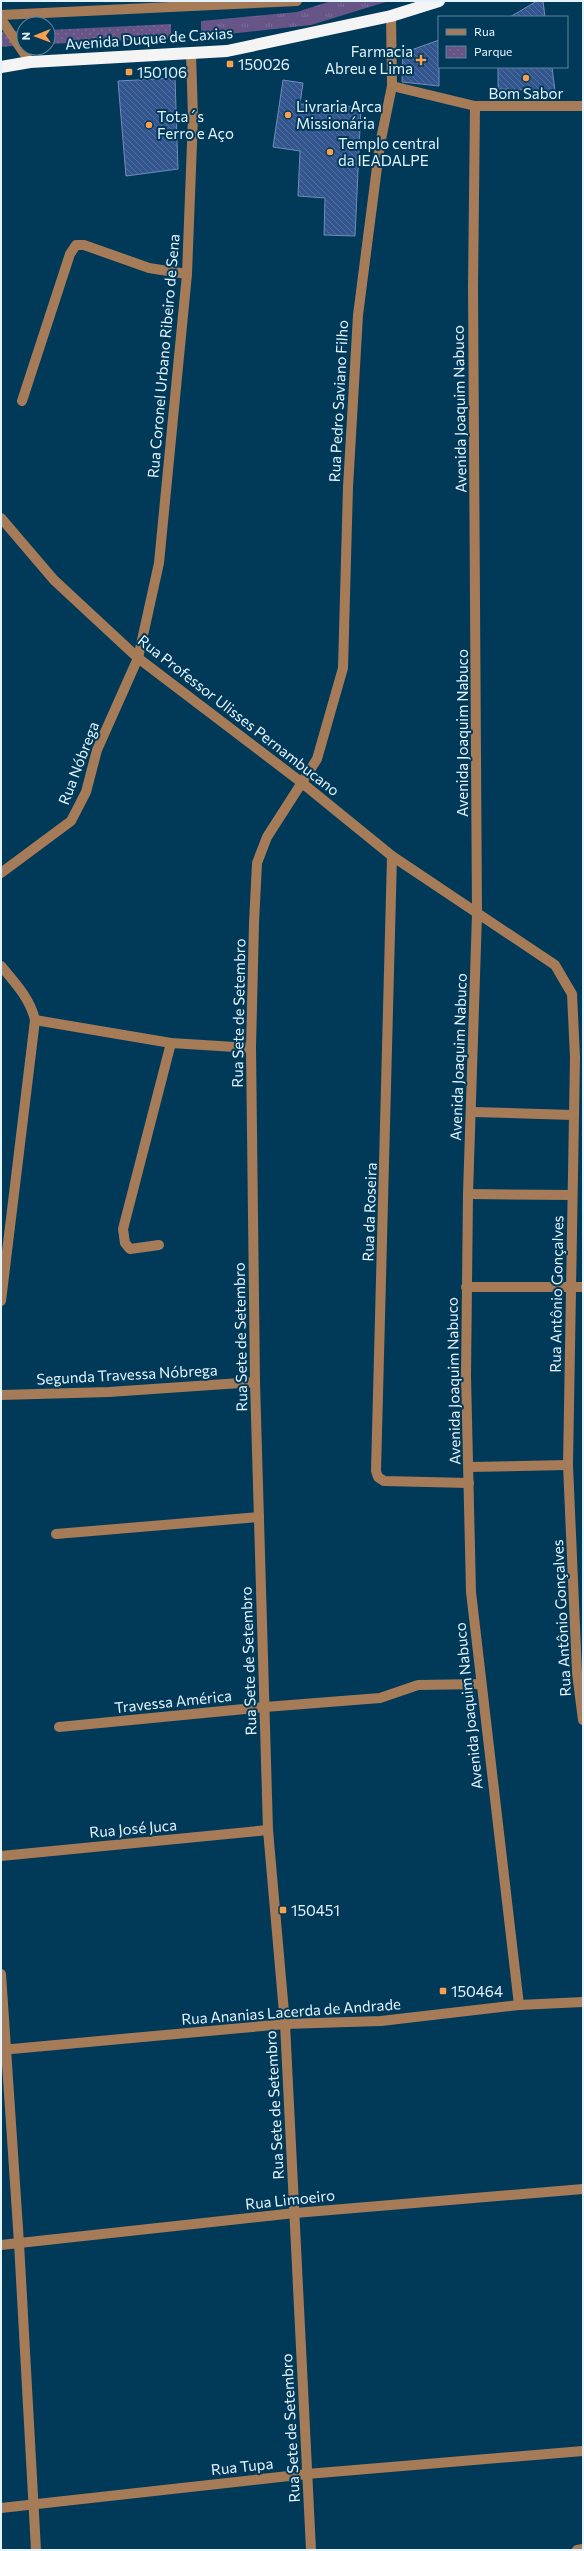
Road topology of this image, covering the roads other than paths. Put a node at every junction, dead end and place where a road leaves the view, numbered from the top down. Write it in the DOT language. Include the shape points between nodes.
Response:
graph roads {
  1 [pos="297,1"];
  2 [pos="439,1"];
  3 [pos="188,4"];
  4 [pos="1,15"];
  5 [pos="391,16"];
  6 [pos="1,19"];
  7 [pos="191,54"];
  8 [pos="30,62"];
  9 [pos="1,67"];
  10 [pos="392,86"];
  11 [pos="475,106"];
  12 [pos="583,106"];
  13 [pos="187,274"];
  14 [pos="22,401"];
  15 [pos="1,518"];
  16 [pos="138,658"];
  17 [pos="301,782"];
  18 [pos="392,856"];
  19 [pos="1,873"];
  20 [pos="477,914"];
  21 [pos="1,966"];
  22 [pos="35,1020"];
  23 [pos="171,1043"];
  24 [pos="251,1048"];
  25 [pos="472,1112"];
  26 [pos="572,1115"];
  27 [pos="468,1194"];
  28 [pos="572,1195"];
  29 [pos="160,1245"];
  30 [pos="578,1287"];
  31 [pos="466,1288"];
  32 [pos="1,1301"];
  33 [pos="255,1382"];
  34 [pos="1,1395"];
  35 [pos="568,1465"];
  36 [pos="469,1467"];
  37 [pos="469,1483"];
  38 [pos="259,1517"];
  39 [pos="56,1534"];
  40 [pos="480,1684"];
  41 [pos="265,1707"];
  42 [pos="583,1720"];
  43 [pos="59,1727"];
  44 [pos="268,1830"];
  45 [pos="1,1856"];
  46 [pos="1,1974"];
  47 [pos="583,2002"];
  48 [pos="519,2005"];
  49 [pos="285,2024"];
  50 [pos="4,2049"];
  51 [pos="583,2189"];
  52 [pos="295,2213"];
  53 [pos="19,2243"];
  54 [pos="1,2245"];
  55 [pos="583,2450"];
  56 [pos="307,2474"];
  57 [pos="33,2505"];
  58 [pos="1,2508"];
  59 [pos="36,2550"];
  60 [pos="311,2550"];
  61 [pos="578,2550"];
  62 [pos="583,2550"];
  1 -- 3 [label="street"];
  2 -- 5 [label="highway, Avenida Duque de Caxias"];
  3 -- 4 [label="street"];
  5 -- 7 [label="highway, Avenida Duque de Caxias" via="227,50"];
  5 -- 10 [label="street, Rua Pedro Saviano Filho"];
  6 -- 8 [label="street"];
  7 -- 8 [label="highway, Avenida Duque de Caxias"];
  7 -- 13 [label="street, Rua Coronel Urbano Ribeiro de Sena" via="193,117"];
  8 -- 9 [label="highway, Avenida Duque de Caxias"];
  10 -- 11 [label="street"];
  10 -- 17 [label="street, Rua Pedro Saviano Filho" via="380,144 358,314 348,487 343,668 317,759"];
  11 -- 12 [label="street"];
  11 -- 20 [label="street, Avenida Joaquim Nabuco" via="473,287"];
  13 -- 14 [label="street" via="149,268 84,245 76,245 70,254"];
  13 -- 16 [label="street, Rua Coronel Urbano Ribeiro de Sena" via="159,563"];
  15 -- 16 [label="street, Rua Professor Ulisses Pernambucano" via="54,580"];
  16 -- 17 [label="street, Rua Professor Ulisses Pernambucano"];
  16 -- 19 [label="street, Rua Nóbrega" via="97,750 86,792 71,821"];
  17 -- 18 [label="street, Rua Professor Ulisses Pernambucano"];
  17 -- 24 [label="street, Rua Sete de Setembro" via="268,836 257,863"];
  18 -- 20 [label="street, Rua Professor Ulisses Pernambucano"];
  18 -- 37 [label="street, Rua da Roseira" via="376,1471 384,1481"];
  20 -- 25 [label="street, Avenida Joaquim Nabuco"];
  20 -- 26 [label="street, Rua Antônio Gonçalves" via="522,941 555,965 572,994 575,1057"];
  21 -- 22 [label="street" via="25,995"];
  22 -- 23 [label="street"];
  22 -- 32 [label="street"];
  23 -- 24 [label="street"];
  23 -- 29 [label="street" via="123,1229 125,1243 130,1249"];
  24 -- 33 [label="street, Rua Sete de Setembro"];
  25 -- 26 [label="street"];
  25 -- 27 [label="street, Avenida Joaquim Nabuco"];
  26 -- 28 [label="street, Rua Antônio Gonçalves"];
  27 -- 28 [label="street"];
  27 -- 31 [label="street, Avenida Joaquim Nabuco"];
  28 -- 30 [label="street, Rua Antônio Gonçalves"];
  30 -- 31 [label="street"];
  30 -- 35 [label="street, Rua Antônio Gonçalves"];
  31 -- 36 [label="street, Avenida Joaquim Nabuco"];
  33 -- 34 [label="street, Segunda Travessa Nóbrega" via="109,1392"];
  33 -- 38 [label="street, Rua Sete de Setembro"];
  35 -- 36 [label="street"];
  35 -- 42 [label="street, Rua Antônio Gonçalves" via="577,1673"];
  36 -- 37 [label="street, Avenida Joaquim Nabuco"];
  37 -- 40 [label="street, Avenida Joaquim Nabuco" via="471,1592"];
  38 -- 39 [label="street"];
  38 -- 41 [label="street, Rua Sete de Setembro"];
  40 -- 41 [label="street, Travessa América" via="418,1685 380,1698"];
  40 -- 48 [label="street, Avenida Joaquim Nabuco"];
  41 -- 43 [label="street, Travessa América"];
  41 -- 44 [label="street, Rua Sete de Setembro"];
  44 -- 45 [label="street, Rua José Juca"];
  44 -- 49 [label="street, Rua Sete de Setembro"];
  46 -- 50 [label="street"];
  47 -- 48 [label="street, Rua Ananias Lacerda de Andrade"];
  48 -- 49 [label="street, Rua Ananias Lacerda de Andrade" via="381,2021"];
  49 -- 50 [label="street, Rua Ananias Lacerda de Andrade"];
  49 -- 52 [label="street, Rua Sete de Setembro"];
  50 -- 53 [label="street"];
  51 -- 52 [label="street, Rua Limoeiro"];
  52 -- 53 [label="street, Rua Limoeiro"];
  52 -- 56 [label="street, Rua Sete de Setembro"];
  53 -- 54 [label="street, Rua Limoeiro"];
  53 -- 57 [label="street"];
  55 -- 56 [label="street, Rua Tupa"];
  56 -- 57 [label="street, Rua Tupa"];
  56 -- 60 [label="street, Rua Sete de Setembro"];
  57 -- 58 [label="street, Rua Tupa"];
  57 -- 59 [label="street"];
  61 -- 62 [label="street"];
}
